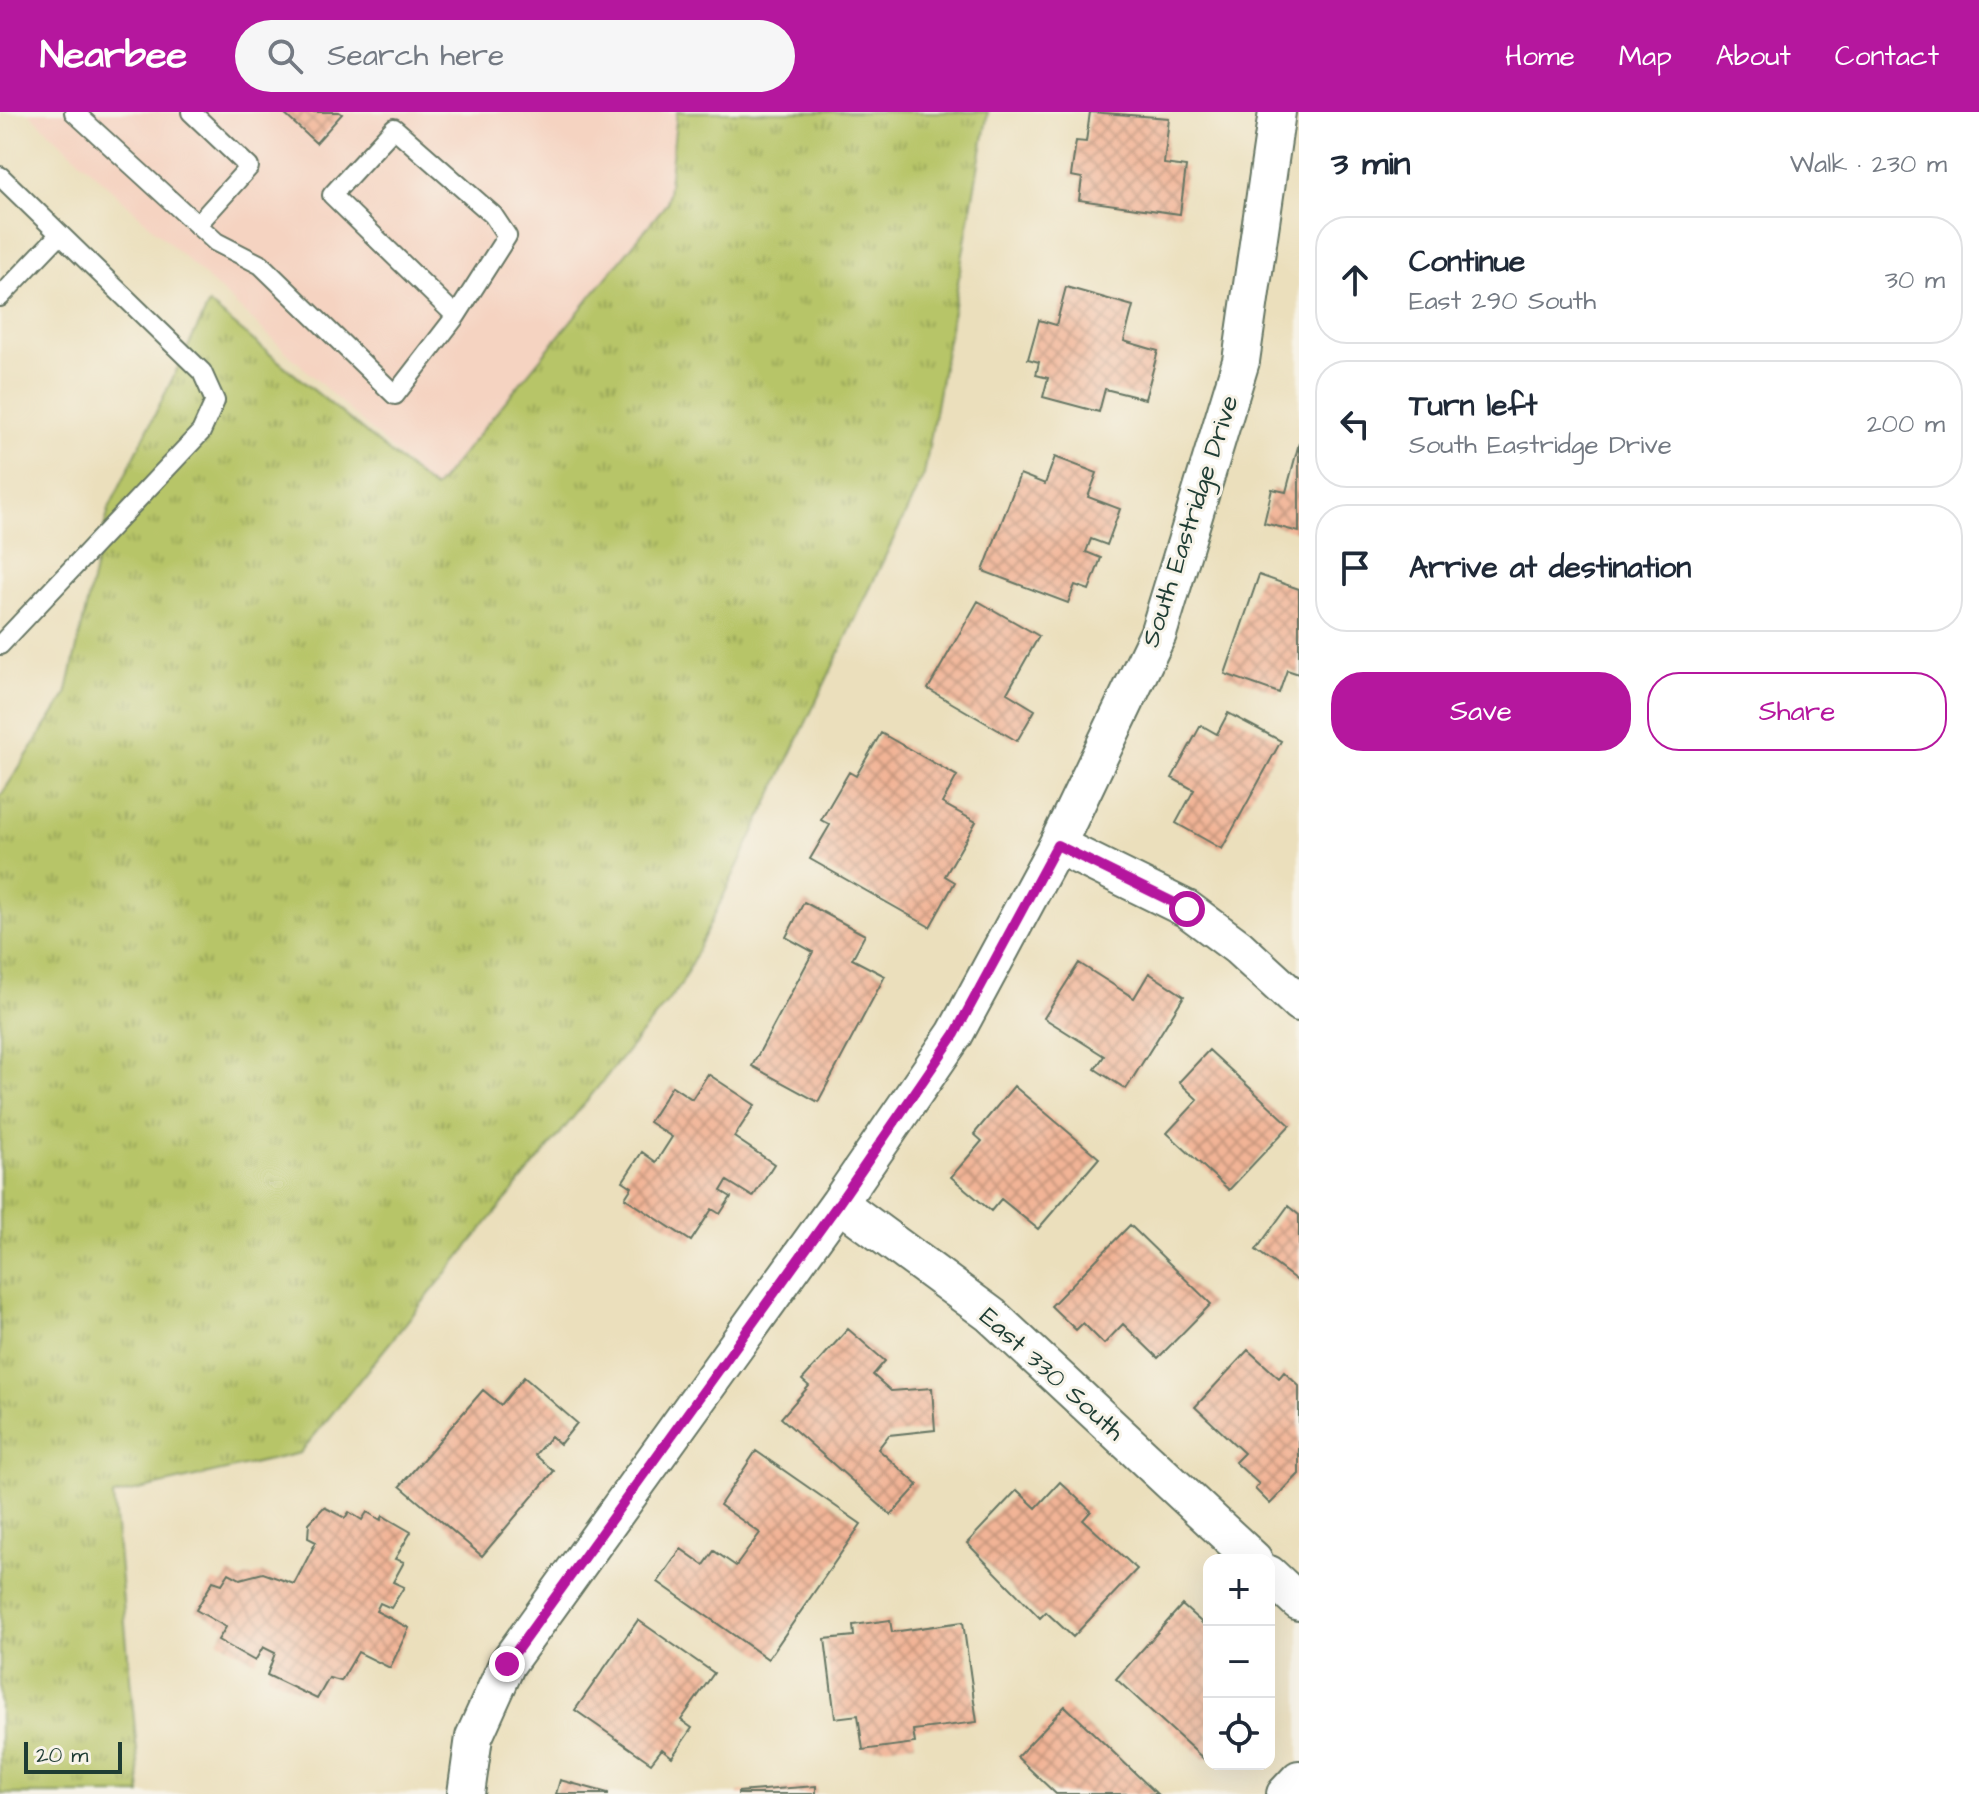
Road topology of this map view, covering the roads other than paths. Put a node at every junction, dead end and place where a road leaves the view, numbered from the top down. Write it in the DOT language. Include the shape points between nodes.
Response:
graph roads {
  1 [pos="74,112"];
  2 [pos="191,112"];
  3 [pos="1277,112"];
  4 [pos="0,176"];
  5 [pos="197,225"];
  6 [pos="60,234"];
  7 [pos="0,297"];
  8 [pos="456,316"];
  9 [pos="0,645"];
  10 [pos="1057,845"];
  11 [pos="1299,1003"];
  12 [pos="839,1203"];
  13 [pos="1248,1554"];
  14 [pos="1275,1580"];
  15 [pos="1299,1602"];
  16 [pos="1299,1779"];
  17 [pos="466,1794"];
  18 [pos="1285,1794"];
  1 -- 5 [label="lane"];
  2 -- 5 [label="lane" via="249,167"];
  3 -- 10 [label="street, South Eastridge Drive" via="1241,361 1158,634"];
  4 -- 6 [label="lane"];
  5 -- 8 [label="lane" via="216,242 261,265 395,395"];
  6 -- 7 [label="lane"];
  6 -- 9 [label="lane" via="202,372 215,401 201,432"];
  8 -- 8 [label="lane" via="507,236 493,215 394,128 332,195"];
  10 -- 11 [label="street" via="1187,909"];
  10 -- 12 [label="street, South Eastridge Drive" via="955,1034"];
  12 -- 13 [label="street, East 330 South" via="991,1315"];
  12 -- 17 [label="street, South Eastridge Drive" via="507,1664 474,1737"];
  14 -- 15 [label="street"];
  16 -- 18 [label="street"];
}
